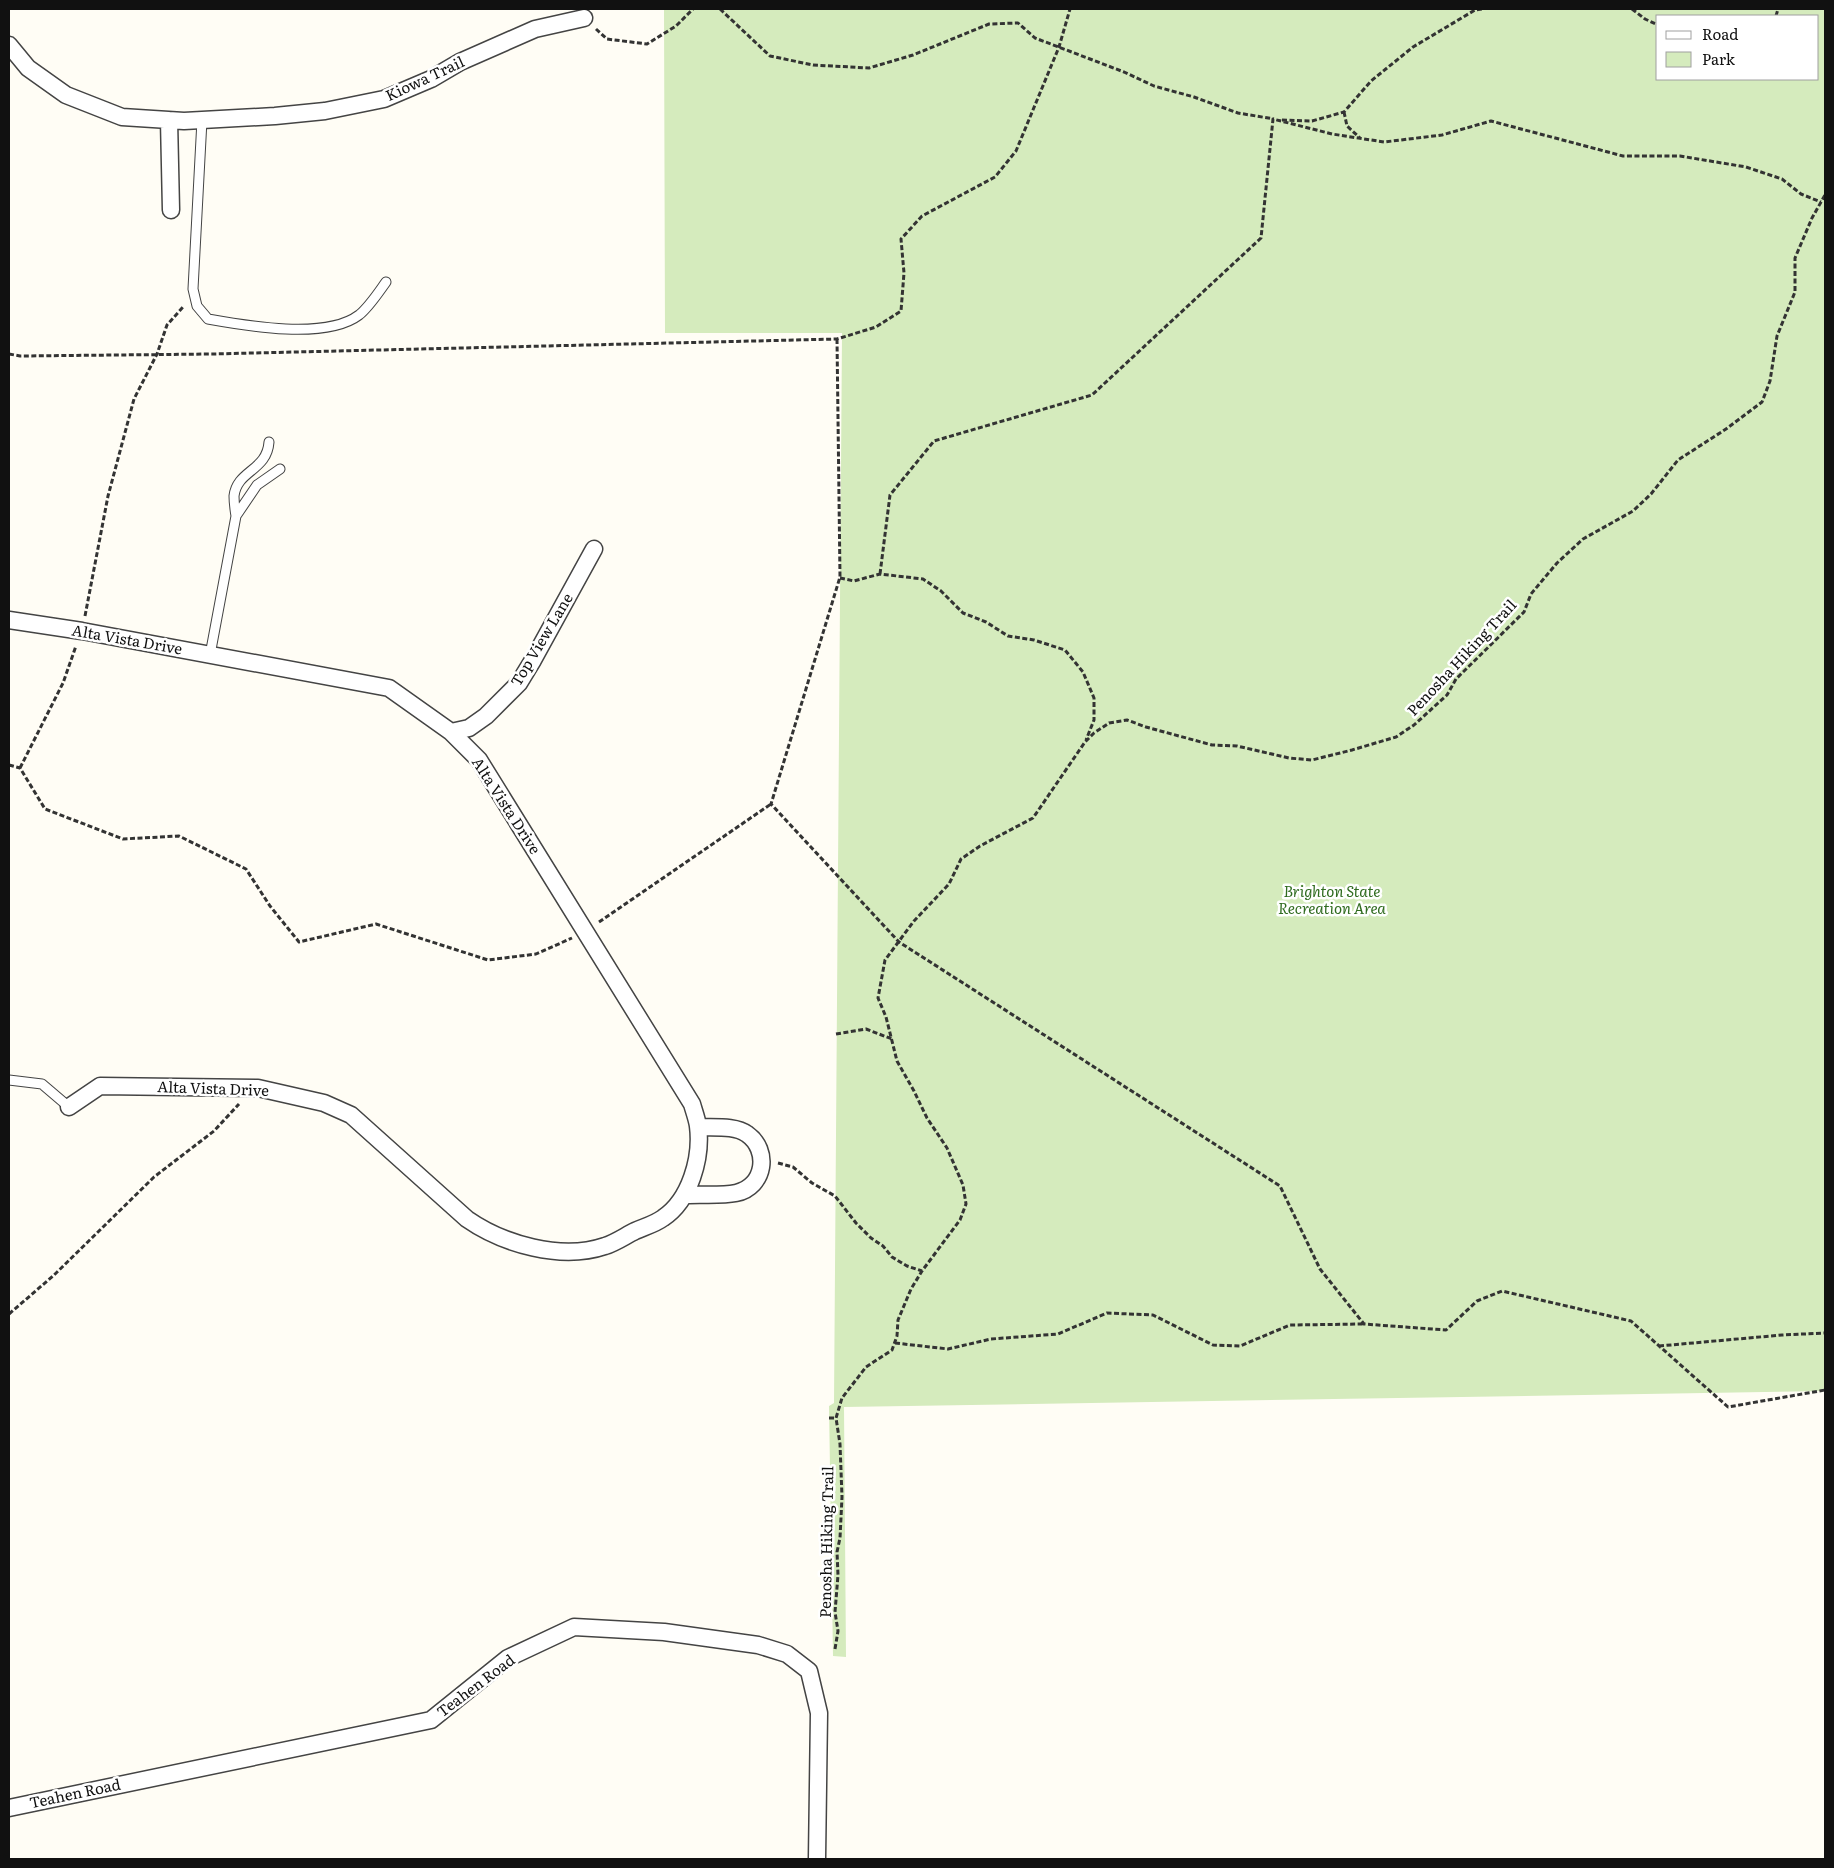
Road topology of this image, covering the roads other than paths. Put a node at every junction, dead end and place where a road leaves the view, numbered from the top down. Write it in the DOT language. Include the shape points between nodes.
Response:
graph roads {
  1 [pos="584,18"];
  2 [pos="9,45"];
  3 [pos="169,120"];
  4 [pos="202,120"];
  5 [pos="172,210"];
  6 [pos="386,282"];
  7 [pos="269,442"];
  8 [pos="280,469"];
  9 [pos="236,516"];
  10 [pos="594,549"];
  11 [pos="9,620"];
  12 [pos="210,655"];
  13 [pos="451,732"];
  14 [pos="9,1080"];
  15 [pos="69,1107"];
  16 [pos="698,1127"];
  17 [pos="686,1195"];
  18 [pos="9,1808"];
  19 [pos="817,1859"];
  1 -- 4 [label="street, Kiowa Trail" via="535,29 384,99 325,111"];
  2 -- 3 [label="street, Kiowa Trail" via="28,68 66,95 122,117"];
  3 -- 4 [label="street, Kiowa Trail"];
  3 -- 5 [label="street"];
  4 -- 6 [label="lane" via="193,288 197,306 208,319 273,329 344,324 360,314"];
  7 -- 9 [label="lane" via="261,464 240,480 234,495"];
  8 -- 9 [label="lane" via="257,485"];
  9 -- 12 [label="lane"];
  10 -- 13 [label="street, Top View Lane" via="519,683 486,716 469,728"];
  11 -- 12 [label="street, Alta Vista Drive"];
  12 -- 13 [label="street, Alta Vista Drive" via="389,688"];
  13 -- 16 [label="street, Alta Vista Drive" via="479,760 692,1104"];
  14 -- 15 [label="lane" via="42,1084"];
  15 -- 17 [label="street, Alta Vista Drive" via="100,1086 254,1088 324,1103 351,1116 482,1230 539,1249 575,1251 604,1247 664,1218"];
  16 -- 17 [label="street, Alta Vista Drive" via="698,1156"];
  16 -- 17 [label="street" via="738,1129 746,1133 760,1148 761,1174 755,1183 737,1193"];
  18 -- 19 [label="street, Teahen Road" via="431,1720 508,1658 574,1627 664,1632 758,1645 787,1654 809,1671 819,1714"];
}
